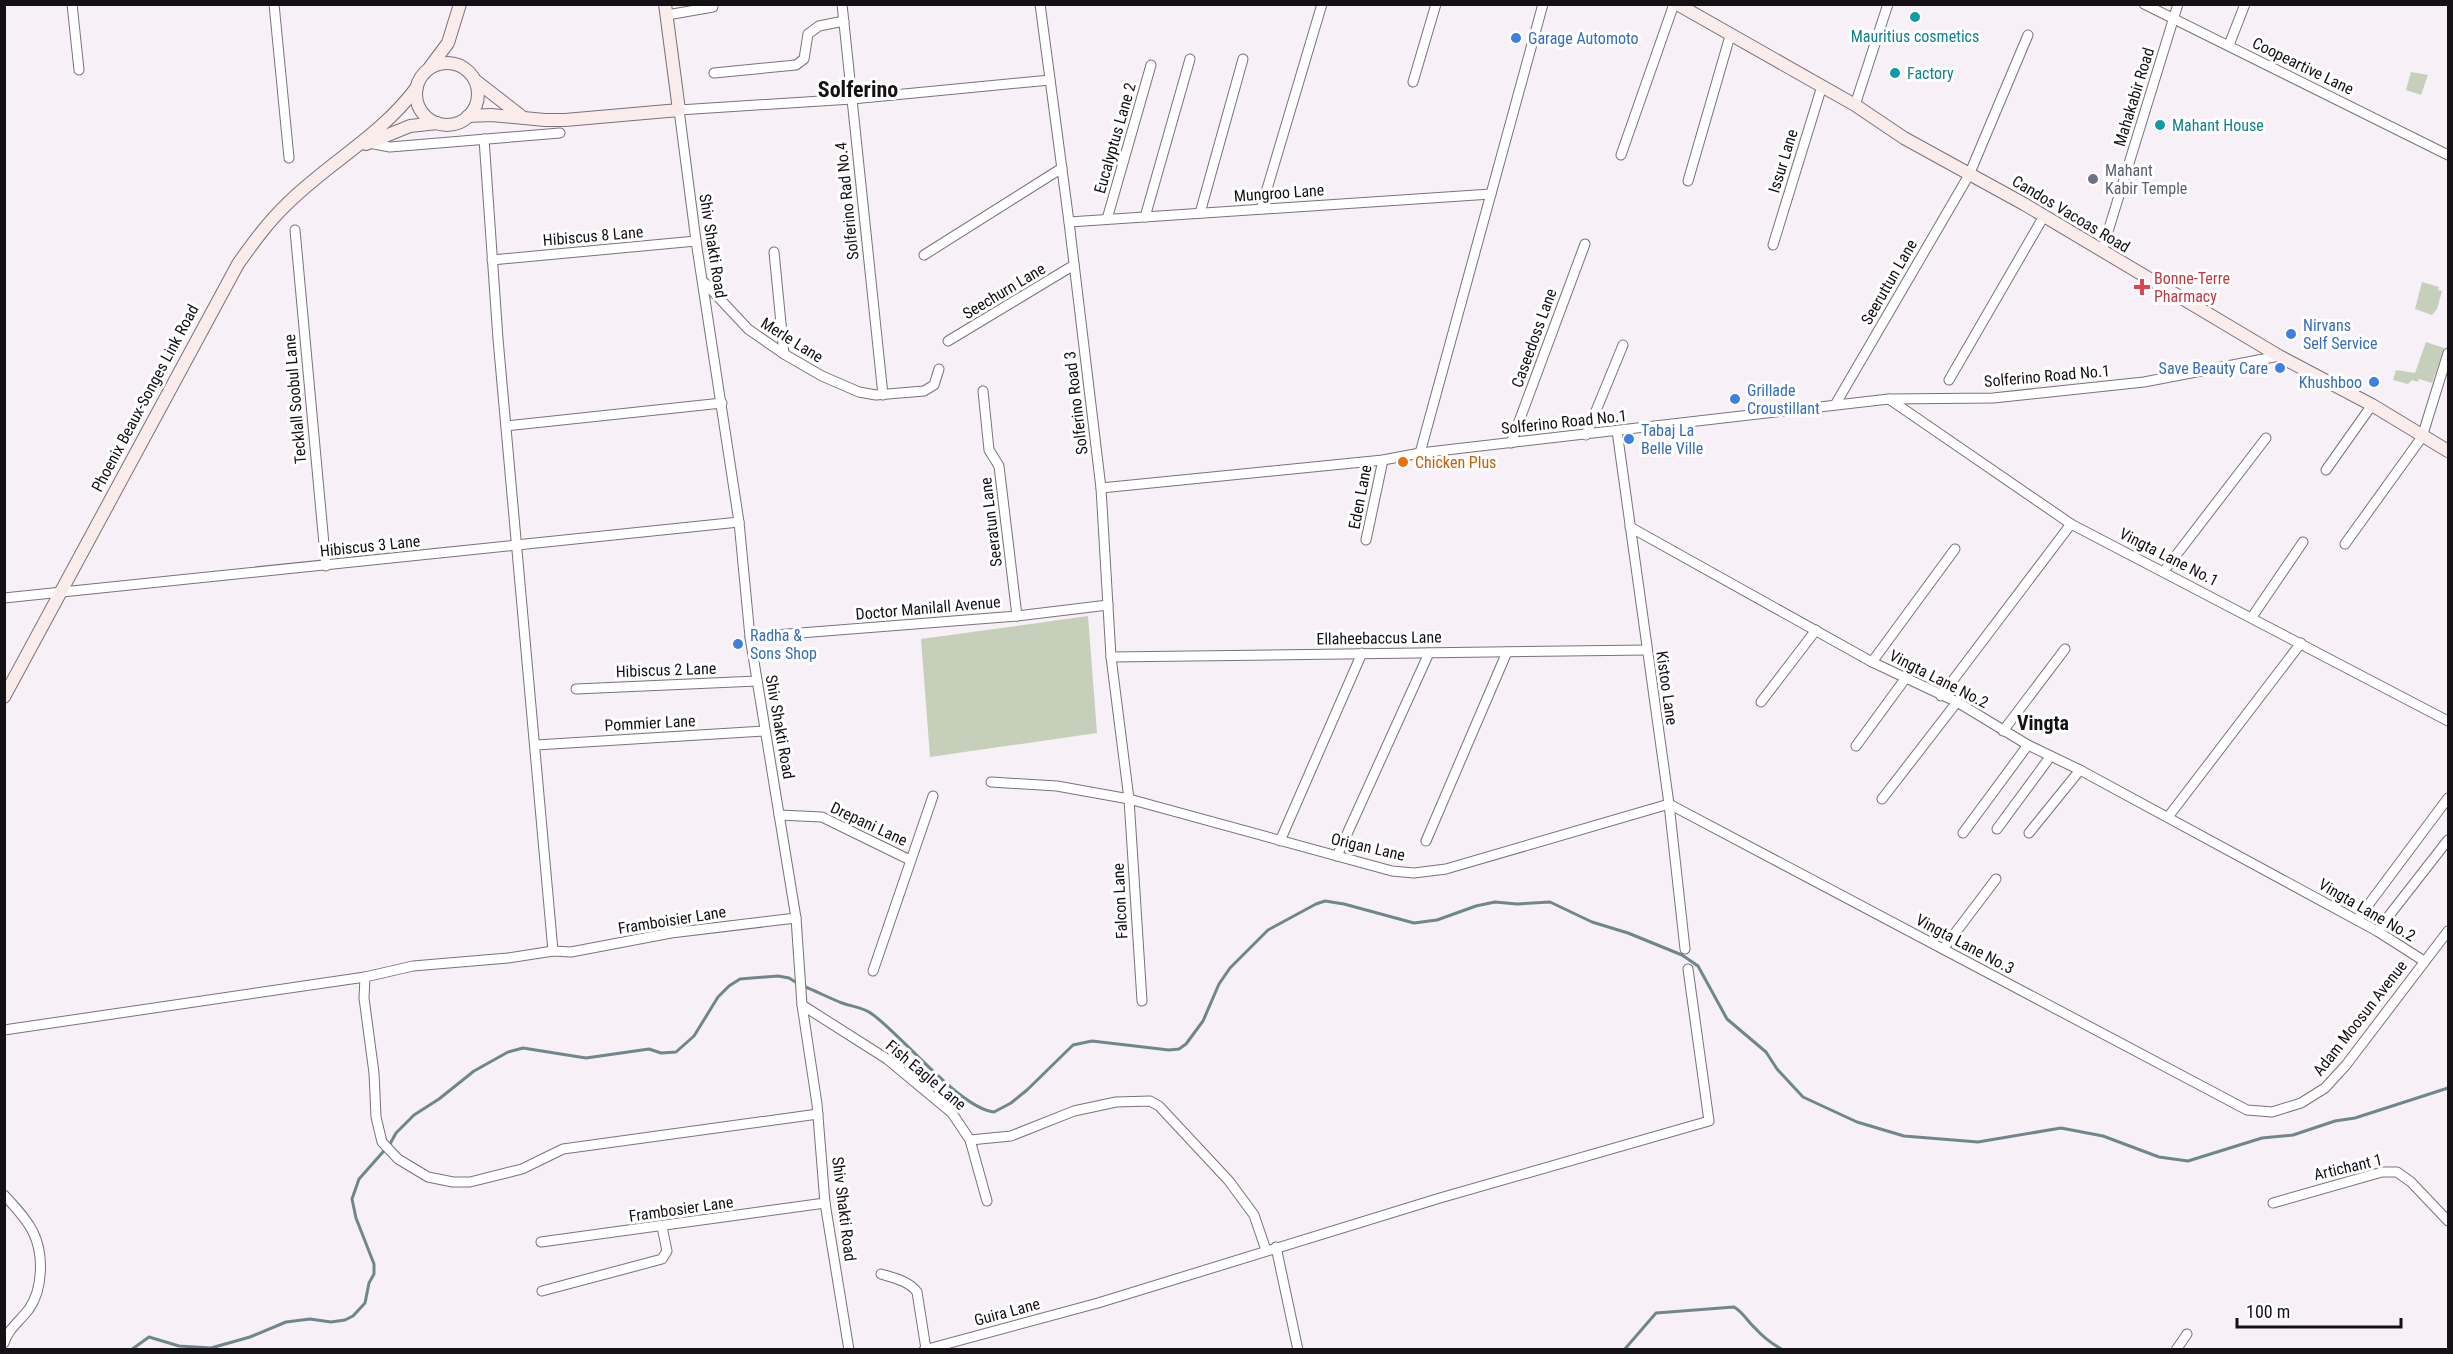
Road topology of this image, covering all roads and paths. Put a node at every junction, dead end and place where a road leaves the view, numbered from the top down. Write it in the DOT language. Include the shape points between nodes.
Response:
graph roads {
  1 [pos="72,4"];
  2 [pos="274,4"];
  3 [pos="460,4"];
  4 [pos="842,4"];
  5 [pos="1040,4"];
  6 [pos="1322,4"];
  7 [pos="1436,4"];
  8 [pos="1543,4"];
  9 [pos="1675,4"];
  10 [pos="1888,4"];
  11 [pos="2144,4"];
  12 [pos="2178,4"];
  13 [pos="2245,4"];
  14 [pos="713,7"];
  15 [pos="666,10"];
  16 [pos="2174,20"];
  17 [pos="843,21"];
  18 [pos="2028,35"];
  19 [pos="1730,36"];
  20 [pos="2229,45"];
  21 [pos="1190,59"];
  22 [pos="1243,59"];
  23 [pos="1152,65"];
  24 [pos="79,70"];
  25 [pos="427,70"];
  26 [pos="714,73"];
  27 [pos="474,79"];
  28 [pos="1050,80"];
  29 [pos="1413,82"];
  30 [pos="417,87"];
  31 [pos="1822,87"];
  32 [pos="852,99"];
  33 [pos="1855,105"];
  34 [pos="679,110"];
  35 [pos="468,116"];
  36 [pos="522,117"];
  37 [pos="437,123"];
  38 [pos="560,133"];
  39 [pos="484,139"];
  40 [pos="369,143"];
  41 [pos="357,148"];
  42 [pos="1621,154"];
  43 [pos="2448,155"];
  44 [pos="289,158"];
  45 [pos="1062,168"];
  46 [pos="1969,175"];
  47 [pos="1688,181"];
  48 [pos="1491,194"];
  49 [pos="1261,209"];
  50 [pos="1200,213"];
  51 [pos="2044,216"];
  52 [pos="1145,217"];
  53 [pos="1107,219"];
  54 [pos="1069,222"];
  55 [pos="295,230"];
  56 [pos="696,241"];
  57 [pos="1585,243"];
  58 [pos="1773,244"];
  59 [pos="2102,251"];
  60 [pos="774,252"];
  61 [pos="924,255"];
  62 [pos="492,260"];
  63 [pos="1074,265"];
  64 [pos="704,281"];
  65 [pos="948,342"];
  66 [pos="1623,345"];
  67 [pos="2448,353"];
  68 [pos="784,354"];
  69 [pos="2279,356"];
  70 [pos="939,369"];
  71 [pos="1949,380"];
  72 [pos="983,391"];
  73 [pos="883,395"];
  74 [pos="1889,399"];
  75 [pos="722,403"];
  76 [pos="1835,405"];
  77 [pos="2372,405"];
  78 [pos="506,426"];
  79 [pos="1617,431"];
  80 [pos="1586,435"];
  81 [pos="2422,437"];
  82 [pos="2266,438"];
  83 [pos="1511,443"];
  84 [pos="2448,451"];
  85 [pos="1420,453"];
  86 [pos="1383,459"];
  87 [pos="2326,470"];
  88 [pos="1101,488"];
  89 [pos="739,522"];
  90 [pos="2071,524"];
  91 [pos="1630,527"];
  92 [pos="1366,540"];
  93 [pos="2302,542"];
  94 [pos="2345,544"];
  95 [pos="516,546"];
  96 [pos="1955,549"];
  97 [pos="326,566"];
  98 [pos="2164,571"];
  99 [pos="61,591"];
  100 [pos="4,598"];
  101 [pos="1107,605"];
  102 [pos="1017,616"];
  103 [pos="2252,617"];
  104 [pos="1816,630"];
  105 [pos="750,638"];
  106 [pos="2301,643"];
  107 [pos="2065,649"];
  108 [pos="1647,650"];
  109 [pos="1507,652"];
  110 [pos="1362,653"];
  111 [pos="1429,653"];
  112 [pos="1111,657"];
  113 [pos="1872,662"];
  114 [pos="1905,679"];
  115 [pos="757,681"];
  116 [pos="576,689"];
  117 [pos="1941,696"];
  118 [pos="4,697"];
  119 [pos="1761,702"];
  120 [pos="1957,702"];
  121 [pos="2448,721"];
  122 [pos="765,730"];
  123 [pos="2004,731"];
  124 [pos="536,745"];
  125 [pos="2028,745"];
  126 [pos="1856,746"];
  127 [pos="2050,757"];
  128 [pos="2080,770"];
  129 [pos="991,783"];
  130 [pos="933,796"];
  131 [pos="2448,798"];
  132 [pos="1129,799"];
  133 [pos="1882,799"];
  134 [pos="1669,804"];
  135 [pos="779,815"];
  136 [pos="2168,818"];
  137 [pos="1997,829"];
  138 [pos="1963,832"];
  139 [pos="2029,833"];
  140 [pos="2448,840"];
  141 [pos="1280,841"];
  142 [pos="1426,841"];
  143 [pos="1337,856"];
  144 [pos="910,860"];
  145 [pos="1996,879"];
  146 [pos="796,918"];
  147 [pos="2357,920"];
  148 [pos="2377,931"];
  149 [pos="2448,931"];
  150 [pos="1685,949"];
  151 [pos="1943,949"];
  152 [pos="553,951"];
  153 [pos="2424,961"];
  154 [pos="1688,969"];
  155 [pos="873,971"];
  156 [pos="365,977"];
  157 [pos="1142,1001"];
  158 [pos="802,1005"];
  159 [pos="4,1030"];
  160 [pos="2247,1110"];
  161 [pos="818,1114"];
  162 [pos="970,1140"];
  163 [pos="4,1195"];
  164 [pos="987,1201"];
  165 [pos="825,1203"];
  166 [pos="2273,1203"];
  167 [pos="2448,1221"];
  168 [pos="662,1227"];
  169 [pos="541,1242"];
  170 [pos="1276,1247"];
  171 [pos="1266,1250"];
  172 [pos="881,1274"];
  173 [pos="542,1291"];
  174 [pos="2187,1334"];
  175 [pos="4,1343"];
  176 [pos="925,1349"];
  177 [pos="849,1350"];
  178 [pos="1298,1350"];
  179 [pos="2176,1350"];
  1 -- 24 [label="street"];
  2 -- 44 [label="street"];
  3 -- 25 [label="main road" via="447,43"];
  4 -- 17 [label="street, Solferino Rad No.4"];
  5 -- 28 [label="street, Solferino Road 3"];
  6 -- 49 [label="street"];
  7 -- 29 [label="street"];
  8 -- 48 [label="street"];
  9 -- 19 [label="main road, Candos Vacoas Road"];
  9 -- 42 [label="street"];
  10 -- 33 [label="street"];
  11 -- 16 [label="street, Coopeartive Lane"];
  12 -- 16 [label="street, Mahakabir Road"];
  13 -- 20 [label="street"];
  14 -- 15 [label="street"];
  15 -- 34 [label="main road"];
  16 -- 20 [label="street, Coopeartive Lane"];
  16 -- 59 [label="street, Mahakabir Road"];
  17 -- 26 [label="street" via="819,26 808,34 804,59 796,65"];
  17 -- 32 [label="street, Solferino Rad No.4"];
  18 -- 46 [label="street, Seeruttun Lane"];
  19 -- 31 [label="main road, Candos Vacoas Road"];
  19 -- 47 [label="street"];
  20 -- 43 [label="street, Coopeartive Lane"];
  21 -- 52 [label="street"];
  22 -- 50 [label="street"];
  23 -- 53 [label="street, Eucalyptus Lane 2"];
  25 -- 27 [label="main road" via="453,64"];
  25 -- 30 [label="main road"];
  27 -- 35 [label="main road" via="478,95"];
  27 -- 36 [label="main road"];
  28 -- 32 [label="street"];
  28 -- 45 [label="street, Solferino Road 3"];
  30 -- 37 [label="main road" via="418,105"];
  30 -- 41 [label="main road, Phoenix Beaux-Songes Link Road" via="394,115"];
  31 -- 33 [label="main road, Candos Vacoas Road"];
  31 -- 58 [label="street, Issur Lane"];
  32 -- 34 [label="street"];
  32 -- 73 [label="street, Solferino Rad No.4"];
  33 -- 46 [label="main road, Candos Vacoas Road"];
  34 -- 36 [label="main road" via="565,120"];
  34 -- 56 [label="street, Shiv Shakti Road"];
  35 -- 36 [label="main road"];
  35 -- 37 [label="main road" via="454,124"];
  37 -- 40 [label="main road, Phoenix Beaux-Songes Link Road" via="410,126"];
  38 -- 39 [label="street"];
  39 -- 40 [label="street" via="390,147"];
  39 -- 62 [label="street"];
  40 -- 41 [label="main road, Phoenix Beaux-Songes Link Road"];
  41 -- 99 [label="main road, Phoenix Beaux-Songes Link Road" via="288,203 238,264"];
  45 -- 54 [label="street, Solferino Road 3"];
  45 -- 61 [label="street"];
  46 -- 51 [label="main road, Candos Vacoas Road"];
  46 -- 76 [label="street, Seeruttun Lane"];
  48 -- 49 [label="street, Mungroo Lane"];
  48 -- 85 [label="street"];
  49 -- 50 [label="street, Mungroo Lane"];
  50 -- 52 [label="street, Mungroo Lane"];
  51 -- 59 [label="main road, Candos Vacoas Road"];
  51 -- 71 [label="street"];
  52 -- 53 [label="street, Mungroo Lane"];
  53 -- 54 [label="street, Mungroo Lane"];
  54 -- 63 [label="street, Solferino Road 3"];
  55 -- 97 [label="street, Tecklall Soobul Lane"];
  56 -- 62 [label="street, Hibiscus 8 Lane"];
  56 -- 64 [label="street, Shiv Shakti Road"];
  57 -- 83 [label="street, Caseedoss Lane"];
  59 -- 69 [label="main road, Candos Vacoas Road"];
  60 -- 68 [label="street"];
  62 -- 78 [label="street"];
  63 -- 65 [label="street, Seechurn Lane"];
  63 -- 88 [label="street, Solferino Road 3"];
  64 -- 68 [label="street, Merle Lane" via="748,329"];
  64 -- 75 [label="street, Shiv Shakti Road"];
  66 -- 80 [label="street"];
  67 -- 81 [label="street"];
  68 -- 73 [label="street, Merle Lane" via="859,392"];
  69 -- 74 [label="street, Solferino Road No.1" via="2144,382 1993,398"];
  69 -- 77 [label="main road, Candos Vacoas Road"];
  70 -- 73 [label="street" via="937,380 929,389"];
  72 -- 102 [label="street, Seeratun Lane" via="989,450 999,466"];
  74 -- 76 [label="street, Solferino Road No.1"];
  74 -- 90 [label="street, Vingta Lane No.1"];
  75 -- 78 [label="street"];
  75 -- 89 [label="street, Shiv Shakti Road"];
  76 -- 79 [label="street, Solferino Road No.1"];
  77 -- 81 [label="main road, Candos Vacoas Road"];
  77 -- 87 [label="street"];
  78 -- 95 [label="street"];
  79 -- 80 [label="street, Solferino Road No.1"];
  79 -- 91 [label="street, Kistoo Lane"];
  80 -- 83 [label="street, Solferino Road No.1"];
  81 -- 84 [label="main road, Candos Vacoas Road"];
  81 -- 94 [label="street"];
  82 -- 98 [label="street"];
  83 -- 85 [label="street, Solferino Road No.1"];
  85 -- 86 [label="street, Solferino Road No.1"];
  86 -- 88 [label="street, Solferino Road No.1"];
  86 -- 92 [label="street, Eden Lane"];
  88 -- 101 [label="street, Solferino Road 3"];
  89 -- 95 [label="street, Hibiscus 3 Lane"];
  89 -- 105 [label="street, Shiv Shakti Road"];
  90 -- 98 [label="street, Vingta Lane No.1"];
  90 -- 117 [label="street"];
  91 -- 104 [label="street, Vingta Lane No.2"];
  91 -- 108 [label="street, Kistoo Lane"];
  93 -- 103 [label="street"];
  95 -- 97 [label="street, Hibiscus 3 Lane"];
  95 -- 124 [label="street"];
  96 -- 113 [label="street"];
  97 -- 99 [label="street, Hibiscus 3 Lane"];
  98 -- 103 [label="street, Vingta Lane No.1"];
  99 -- 100 [label="street, Hibiscus 3 Lane"];
  99 -- 118 [label="main road, Phoenix Beaux-Songes Link Road"];
  101 -- 102 [label="street, Doctor Manilall Avenue"];
  101 -- 112 [label="street, Solferino Road 3"];
  102 -- 105 [label="street, Doctor Manilall Avenue"];
  103 -- 106 [label="street, Vingta Lane No.1"];
  104 -- 113 [label="street, Vingta Lane No.2"];
  104 -- 119 [label="street"];
  105 -- 115 [label="street, Shiv Shakti Road"];
  106 -- 121 [label="street, Vingta Lane No.1"];
  106 -- 136 [label="street"];
  107 -- 123 [label="street"];
  108 -- 109 [label="street, Ellaheebaccus Lane"];
  108 -- 134 [label="street, Kistoo Lane"];
  109 -- 111 [label="street, Ellaheebaccus Lane"];
  109 -- 142 [label="street"];
  110 -- 111 [label="street, Ellaheebaccus Lane"];
  110 -- 112 [label="street, Ellaheebaccus Lane"];
  110 -- 141 [label="street"];
  111 -- 143 [label="street"];
  112 -- 132 [label="street, Solferino Road 3"];
  113 -- 114 [label="street, Vingta Lane No.2"];
  114 -- 117 [label="street, Vingta Lane No.2"];
  114 -- 126 [label="street"];
  115 -- 116 [label="street, Hibiscus 2 Lane"];
  115 -- 122 [label="street, Shiv Shakti Road"];
  117 -- 120 [label="street, Vingta Lane No.2"];
  120 -- 123 [label="street, Vingta Lane No.2"];
  120 -- 133 [label="street"];
  122 -- 124 [label="street, Pommier Lane"];
  122 -- 135 [label="street, Shiv Shakti Road"];
  123 -- 125 [label="street, Vingta Lane No.2"];
  124 -- 152 [label="street"];
  125 -- 127 [label="street, Vingta Lane No.2"];
  125 -- 138 [label="street"];
  127 -- 128 [label="street, Vingta Lane No.2"];
  127 -- 137 [label="street"];
  128 -- 136 [label="street, Vingta Lane No.2"];
  128 -- 139 [label="street"];
  129 -- 132 [label="street, Origan Lane" via="1057,786"];
  130 -- 144 [label="street"];
  131 -- 147 [label="street"];
  132 -- 141 [label="street, Origan Lane"];
  132 -- 157 [label="street, Falcon Lane"];
  134 -- 143 [label="street, Origan Lane" via="1446,869 1392,871"];
  134 -- 150 [label="street, Kistoo Lane"];
  134 -- 151 [label="street, Vingta Lane No.3"];
  135 -- 144 [label="street, Drepani Lane" via="822,817"];
  135 -- 146 [label="street, Shiv Shakti Road"];
  136 -- 147 [label="street, Vingta Lane No.2"];
  140 -- 148 [label="street"];
  141 -- 143 [label="street, Origan Lane"];
  144 -- 155 [label="street"];
  145 -- 151 [label="street"];
  146 -- 152 [label="street, Framboisier Lane" via="671,933 572,952"];
  146 -- 158 [label="street, Shiv Shakti Road"];
  147 -- 148 [label="street, Vingta Lane No.2"];
  148 -- 153 [label="street, Vingta Lane No.2"];
  149 -- 153 [label="street, Adam Moosun Avenue"];
  151 -- 160 [label="street, Vingta Lane No.3"];
  152 -- 156 [label="street, Framboisier Lane" via="413,966"];
  153 -- 160 [label="street, Adam Moosun Avenue" via="2325,1088 2301,1103 2272,1112"];
  154 -- 170 [label="street, Guira Lane" via="1708,1122"];
  156 -- 159 [label="street, Framboisier Lane"];
  156 -- 161 [label="street" via="376,1117 388,1149 428,1177 470,1182 522,1169 563,1149"];
  158 -- 161 [label="street, Shiv Shakti Road"];
  158 -- 162 [label="street, Fish Eagle Lane" via="887,1059 952,1113"];
  161 -- 165 [label="street, Shiv Shakti Road"];
  162 -- 164 [label="street, Fish Eagle Lane"];
  162 -- 171 [label="street" via="1011,1136 1074,1111 1116,1102 1150,1101 1229,1181 1254,1215"];
  163 -- 175 [label="street" via="33,1231 40,1274 30,1308"];
  165 -- 168 [label="street, Frambosier Lane"];
  165 -- 177 [label="street, Shiv Shakti Road"];
  166 -- 167 [label="street, Artichant 1" via="2382,1172 2397,1172 2412,1182"];
  168 -- 169 [label="street, Frambosier Lane"];
  168 -- 173 [label="street" via="667,1251 663,1259"];
  170 -- 171 [label="street, Guira Lane"];
  170 -- 178 [label="street"];
  171 -- 176 [label="street, Guira Lane" via="1098,1303"];
  172 -- 176 [label="street" via="905,1282 917,1292"];
  174 -- 179 [label="street"];
}
